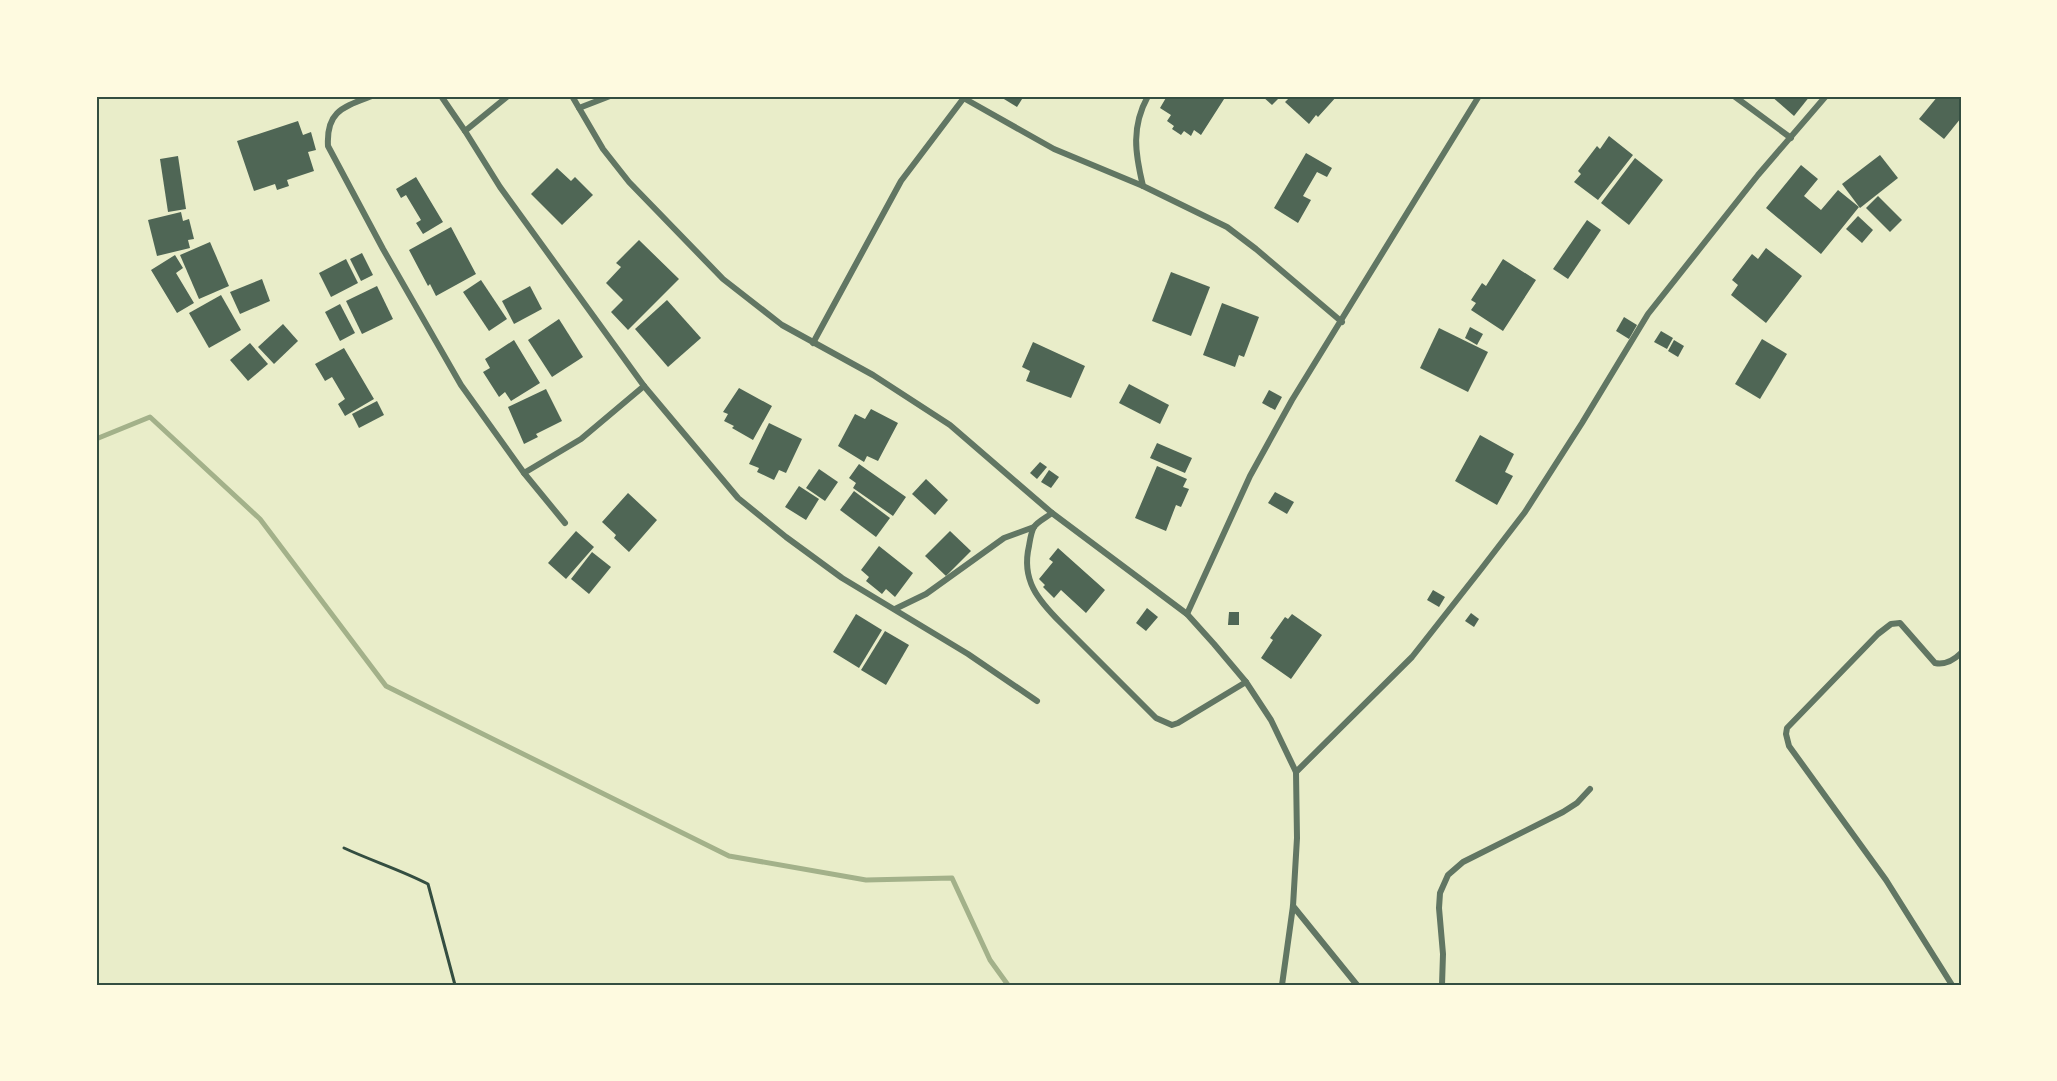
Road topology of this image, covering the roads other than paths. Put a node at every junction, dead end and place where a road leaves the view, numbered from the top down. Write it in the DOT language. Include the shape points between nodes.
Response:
graph roads {
  1 [pos="372,96"];
  2 [pos="441,96"];
  3 [pos="508,96"];
  4 [pos="572,96"];
  5 [pos="610,96"];
  6 [pos="1148,96"];
  7 [pos="1479,96"];
  8 [pos="1734,96"];
  9 [pos="1826,96"];
  10 [pos="961,97"];
  11 [pos="579,108"];
  12 [pos="465,131"];
  13 [pos="1791,138"];
  14 [pos="1143,186"];
  15 [pos="1342,322"];
  16 [pos="813,343"];
  17 [pos="644,386"];
  18 [pos="524,473"];
  19 [pos="1052,513"];
  20 [pos="565,523"];
  21 [pos="1034,527"];
  22 [pos="895,609"];
  23 [pos="1187,614"];
  24 [pos="1961,653"];
  25 [pos="1246,682"];
  26 [pos="1037,701"];
  27 [pos="1296,772"];
  28 [pos="1590,789"];
  29 [pos="1293,906"];
  30 [pos="1282,985"];
  31 [pos="1357,985"];
  32 [pos="1442,985"];
  33 [pos="1953,985"];
  1 -- 18 [label="street" via="346,106 331,120 328,146 461,385"];
  2 -- 12 [label="street"];
  3 -- 12 [label="street"];
  4 -- 11 [label="street"];
  5 -- 11 [label="street"];
  6 -- 14 [label="street" via="1137,125 1135,151"];
  7 -- 15 [label="street"];
  8 -- 13 [label="street"];
  9 -- 13 [label="street"];
  10 -- 14 [label="street" via="1054,149"];
  10 -- 16 [label="street" via="901,181"];
  11 -- 16 [label="street" via="603,149 629,182 723,279 782,326"];
  12 -- 17 [label="street" via="500,187"];
  13 -- 27 [label="street" via="1648,314 1525,512 1482,568 1412,657"];
  14 -- 15 [label="street" via="1227,227"];
  15 -- 23 [label="street" via="1250,476"];
  16 -- 19 [label="street" via="873,375 950,425"];
  17 -- 18 [label="street" via="581,439"];
  17 -- 22 [label="street" via="738,498 842,578"];
  18 -- 20 [label="street"];
  19 -- 21 [label="street"];
  19 -- 23 [label="street"];
  21 -- 22 [label="street" via="1004,538 926,594"];
  21 -- 25 [label="street" via="1027,572 1034,590 1053,616 1156,718 1172,725 1178,723"];
  22 -- 26 [label="street"];
  23 -- 25 [label="street"];
  24 -- 33 [label="street" via="1948,662 1935,663 1900,623 1891,624 1787,728 1786,734 1789,746 1886,880"];
  25 -- 27 [label="street" via="1271,720"];
  27 -- 29 [label="street"];
  28 -- 32 [label="street" via="1563,812 1463,862 1448,875 1438,908"];
  29 -- 30 [label="street"];
  29 -- 31 [label="street"];
}
